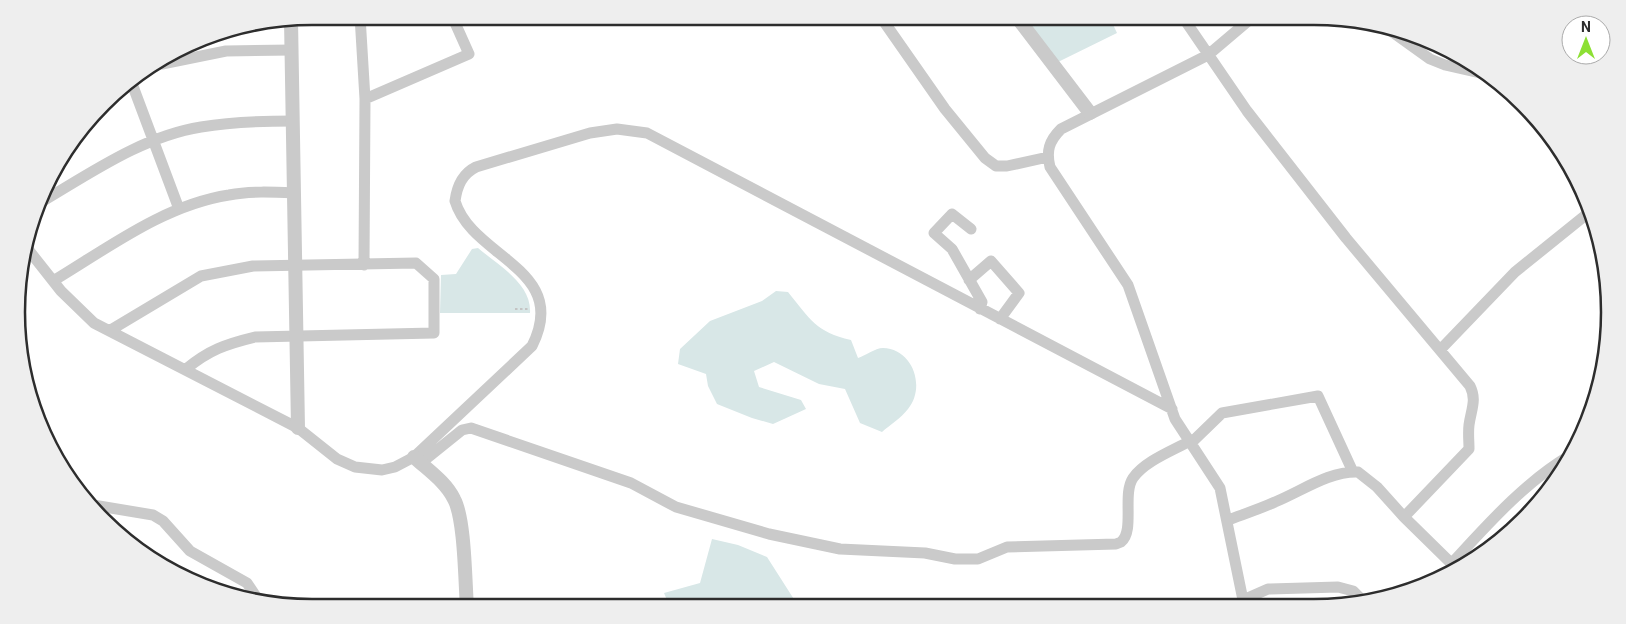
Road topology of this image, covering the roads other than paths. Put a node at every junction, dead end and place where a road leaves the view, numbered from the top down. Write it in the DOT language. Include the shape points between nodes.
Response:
graph roads {
  1 [pos="361,25"];
  2 [pos="456,25"];
  3 [pos="886,25"];
  4 [pos="1023,25"];
  5 [pos="1188,25"];
  6 [pos="1243,25"];
  7 [pos="291,26"];
  8 [pos="1402,39"];
  9 [pos="292,50"];
  10 [pos="1208,55"];
  11 [pos="169,63"];
  12 [pos="1470,71"];
  13 [pos="133,87"];
  14 [pos="365,99"];
  15 [pos="1090,113"];
  16 [pos="293,121"];
  17 [pos="154,141"];
  18 [pos="1048,157"];
  19 [pos="294,193"];
  20 [pos="49,197"];
  21 [pos="179,209"];
  22 [pos="1584,216"];
  23 [pos="971,228"];
  24 [pos="32,254"];
  25 [pos="295,265"];
  26 [pos="364,265"];
  27 [pos="969,280"];
  28 [pos="53,281"];
  29 [pos="980,309"];
  30 [pos="1000,319"];
  31 [pos="110,331"];
  32 [pos="296,335"];
  33 [pos="1440,350"];
  34 [pos="186,369"];
  35 [pos="1172,409"];
  36 [pos="298,428"];
  37 [pos="1190,442"];
  38 [pos="417,460"];
  39 [pos="1559,462"];
  40 [pos="1353,472"];
  41 [pos="101,506"];
  42 [pos="1404,517"];
  43 [pos="1228,520"];
  44 [pos="1460,560"];
  45 [pos="1452,564"];
  46 [pos="253,592"];
  47 [pos="1358,596"];
  48 [pos="466,599"];
  49 [pos="1243,599"];
  50 [pos="1251,599"];
  1 -- 14 [label="street"];
  2 -- 14 [label="street" via="469,54"];
  3 -- 18 [label="street" via="985,158 996,166 1007,166"];
  4 -- 15 [label="street"];
  5 -- 10 [label="street"];
  6 -- 10 [label="street"];
  7 -- 9 [label="street"];
  8 -- 12 [label="street" via="1430,59"];
  9 -- 11 [label="street" via="226,51"];
  9 -- 16 [label="street"];
  10 -- 15 [label="street"];
  10 -- 33 [label="street" via="1246,111"];
  13 -- 17 [label="street"];
  14 -- 26 [label="street"];
  15 -- 18 [label="street" via="1053,137"];
  16 -- 17 [label="street" via="200,127"];
  16 -- 19 [label="street"];
  17 -- 20 [label="street" via="107,163"];
  17 -- 21 [label="street"];
  18 -- 35 [label="street" via="1050,167 1128,285"];
  19 -- 21 [label="street" via="228,195"];
  19 -- 25 [label="street"];
  21 -- 28 [label="street" via="152,221"];
  22 -- 33 [label="street" via="1515,272"];
  23 -- 27 [label="street" via="952,214 934,233 952,249"];
  24 -- 28 [label="street"];
  25 -- 26 [label="street"];
  25 -- 31 [label="street" via="253,266 201,276"];
  25 -- 32 [label="street"];
  26 -- 32 [label="street" via="416,263 434,279 434,333"];
  27 -- 29 [label="street" via="982,302"];
  27 -- 30 [label="street" via="991,261 1019,293"];
  28 -- 31 [label="street" via="78,309"];
  29 -- 30 [label="street"];
  29 -- 38 [label="street" via="655,137 617,129 590,133 476,167 462,178 456,193 458,210 465,222 537,290 540,323 532,346"];
  30 -- 35 [label="street"];
  31 -- 34 [label="street"];
  32 -- 34 [label="street" via="255,337 227,343 204,354"];
  32 -- 36 [label="street"];
  33 -- 42 [label="street" via="1473,393 1469,449"];
  34 -- 36 [label="street"];
  35 -- 37 [label="street"];
  36 -- 38 [label="street" via="337,459 354,466 382,470"];
  37 -- 38 [label="street" via="1145,467 1132,479 1126,534 1122,542 1007,547 978,559 840,549 769,534 676,507 631,483 471,428 462,430"];
  37 -- 40 [label="street" via="1222,413 1318,396"];
  37 -- 43 [label="street" via="1220,488"];
  38 -- 48 [label="street" via="455,499"];
  39 -- 44 [label="street" via="1490,522"];
  40 -- 42 [label="street" via="1358,472 1377,487"];
  40 -- 43 [label="street" via="1300,489"];
  41 -- 46 [label="street" via="153,515 163,521 190,551 247,583"];
  42 -- 45 [label="street"];
  43 -- 49 [label="street"];
  47 -- 50 [label="street" via="1338,587 1268,589"];
}
